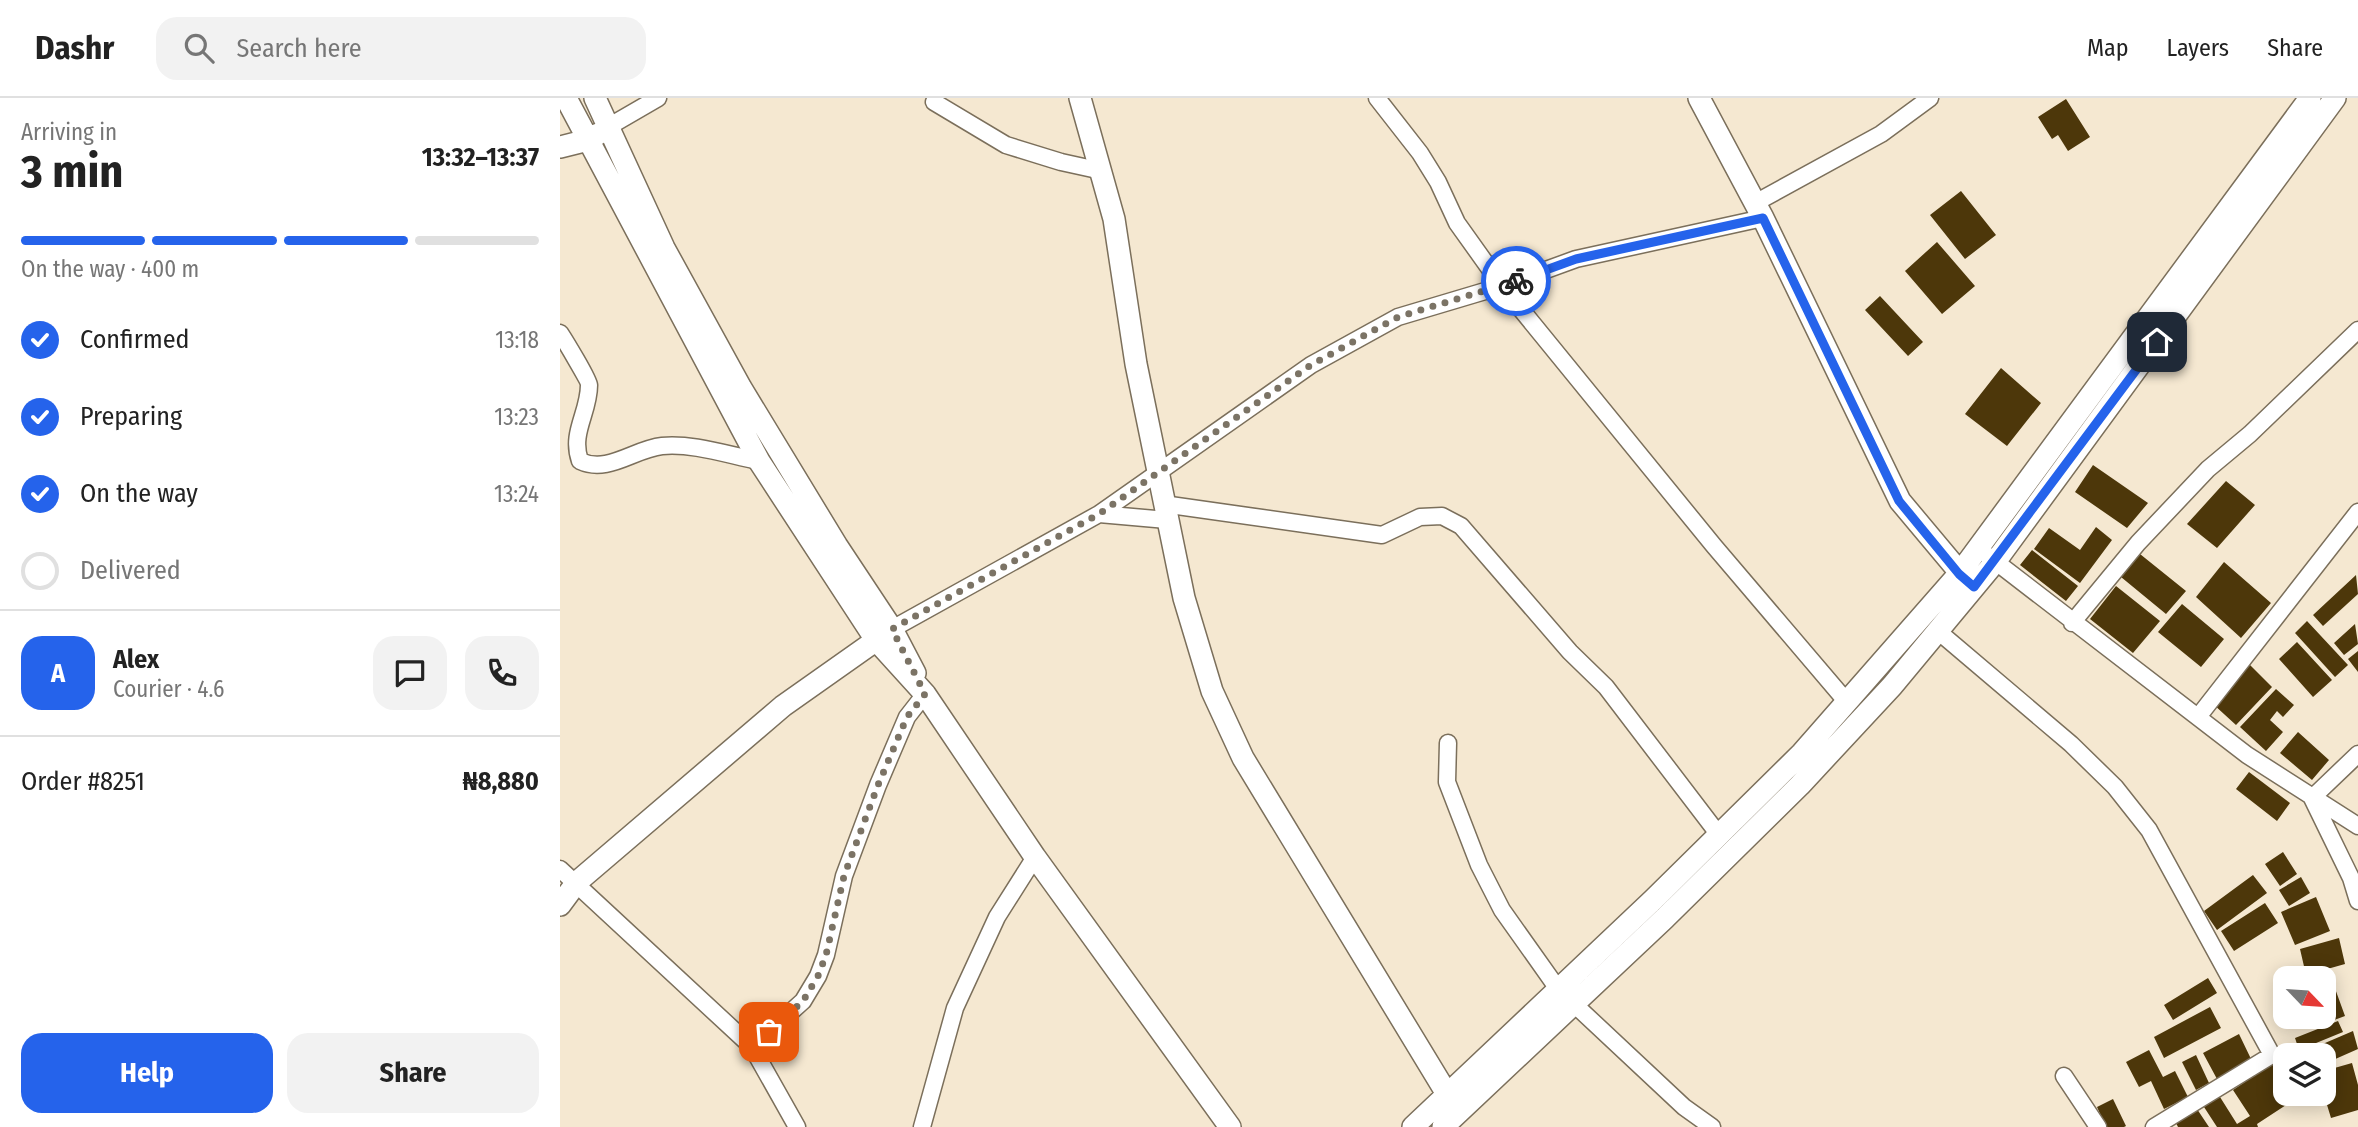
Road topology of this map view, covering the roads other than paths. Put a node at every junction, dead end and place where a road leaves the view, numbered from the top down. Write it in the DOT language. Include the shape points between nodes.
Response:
graph roads {
  1 [pos="566,98"];
  2 [pos="595,98"];
  3 [pos="658,98"];
  4 [pos="1080,98"];
  5 [pos="1377,98"];
  6 [pos="1699,98"];
  7 [pos="1930,98"];
  8 [pos="2310,98"];
  9 [pos="2335,98"];
  10 [pos="934,102"];
  11 [pos="608,127"];
  12 [pos="588,141"];
  13 [pos="560,147"];
  14 [pos="1102,171"];
  15 [pos="1759,211"];
  16 [pos="1502,286"];
  17 [pos="2358,330"];
  18 [pos="560,333"];
  19 [pos="759,461"];
  20 [pos="1157,473"];
  21 [pos="1165,512"];
  22 [pos="2358,512"];
  23 [pos="1099,514"];
  24 [pos="1987,555"];
  25 [pos="1967,581"];
  26 [pos="2072,623"];
  27 [pos="1939,632"];
  28 [pos="884,635"];
  29 [pos="925,694"];
  30 [pos="1846,701"];
  31 [pos="2198,717"];
  32 [pos="1448,743"];
  33 [pos="2358,754"];
  34 [pos="2312,798"];
  35 [pos="2358,826"];
  36 [pos="1719,835"];
  37 [pos="1035,857"];
  38 [pos="560,869"];
  39 [pos="577,882"];
  40 [pos="2358,901"];
  41 [pos="560,905"];
  42 [pos="1558,989"];
  43 [pos="1574,1004"];
  44 [pos="752,1047"];
  45 [pos="2064,1076"];
  46 [pos="1447,1094"];
  47 [pos="797,1127"];
  48 [pos="922,1127"];
  49 [pos="1230,1127"];
  50 [pos="1413,1127"];
  51 [pos="1443,1127"];
  52 [pos="1713,1127"];
  53 [pos="2098,1127"];
  54 [pos="2154,1127"];
  1 -- 12 [label="main road"];
  2 -- 11 [label="main road"];
  3 -- 11 [label="street"];
  4 -- 14 [label="main road"];
  5 -- 16 [label="street" via="1419,153 1457,223"];
  6 -- 15 [label="main road"];
  7 -- 15 [label="street"];
  8 -- 24 [label="main road"];
  9 -- 24 [label="main road"];
  10 -- 14 [label="street" via="1006,145"];
  11 -- 12 [label="main road"];
  11 -- 28 [label="main road" via="664,248"];
  12 -- 13 [label="main road"];
  12 -- 19 [label="main road"];
  14 -- 20 [label="main road"];
  15 -- 16 [label="street" via="1576,259"];
  15 -- 25 [label="main road" via="1899,501"];
  16 -- 20 [label="street" via="1398,317 1311,365"];
  16 -- 30 [label="street"];
  17 -- 26 [label="street" via="2208,469"];
  18 -- 19 [label="street" via="589,385 575,446 580,461 592,466 608,464 661,446"];
  19 -- 28 [label="main road"];
  20 -- 21 [label="main road"];
  20 -- 23 [label="street"];
  21 -- 23 [label="street"];
  21 -- 36 [label="street" via="1382,535 1420,517 1442,516 1461,526 1606,687"];
  21 -- 46 [label="main road" via="1212,691 1243,758"];
  22 -- 31 [label="street"];
  23 -- 28 [label="street"];
  24 -- 25 [label="main road"];
  24 -- 26 [label="street"];
  25 -- 27 [label="main road"];
  25 -- 30 [label="main road"];
  26 -- 31 [label="street"];
  27 -- 43 [label="main road" via="1800,785"];
  27 -- 54 [label="street" via="2115,787 2148,830 2272,1055"];
  28 -- 29 [label="main road"];
  28 -- 39 [label="main road" via="783,706"];
  29 -- 37 [label="main road"];
  29 -- 44 [label="street" via="907,717 878,785 844,876 818,976 803,1001"];
  30 -- 36 [label="main road" via="1802,753"];
  31 -- 34 [label="street"];
  32 -- 42 [label="street" via="1447,782 1479,866 1502,910"];
  33 -- 34 [label="street"];
  34 -- 35 [label="street"];
  34 -- 40 [label="street"];
  36 -- 42 [label="main road"];
  37 -- 48 [label="street" via="997,917 955,1008"];
  37 -- 49 [label="main road"];
  38 -- 39 [label="street"];
  39 -- 41 [label="main road"];
  39 -- 44 [label="street"];
  42 -- 46 [label="main road"];
  43 -- 51 [label="main road"];
  43 -- 52 [label="street" via="1684,1107"];
  44 -- 47 [label="street"];
  45 -- 53 [label="street"];
  46 -- 50 [label="main road"];
}
